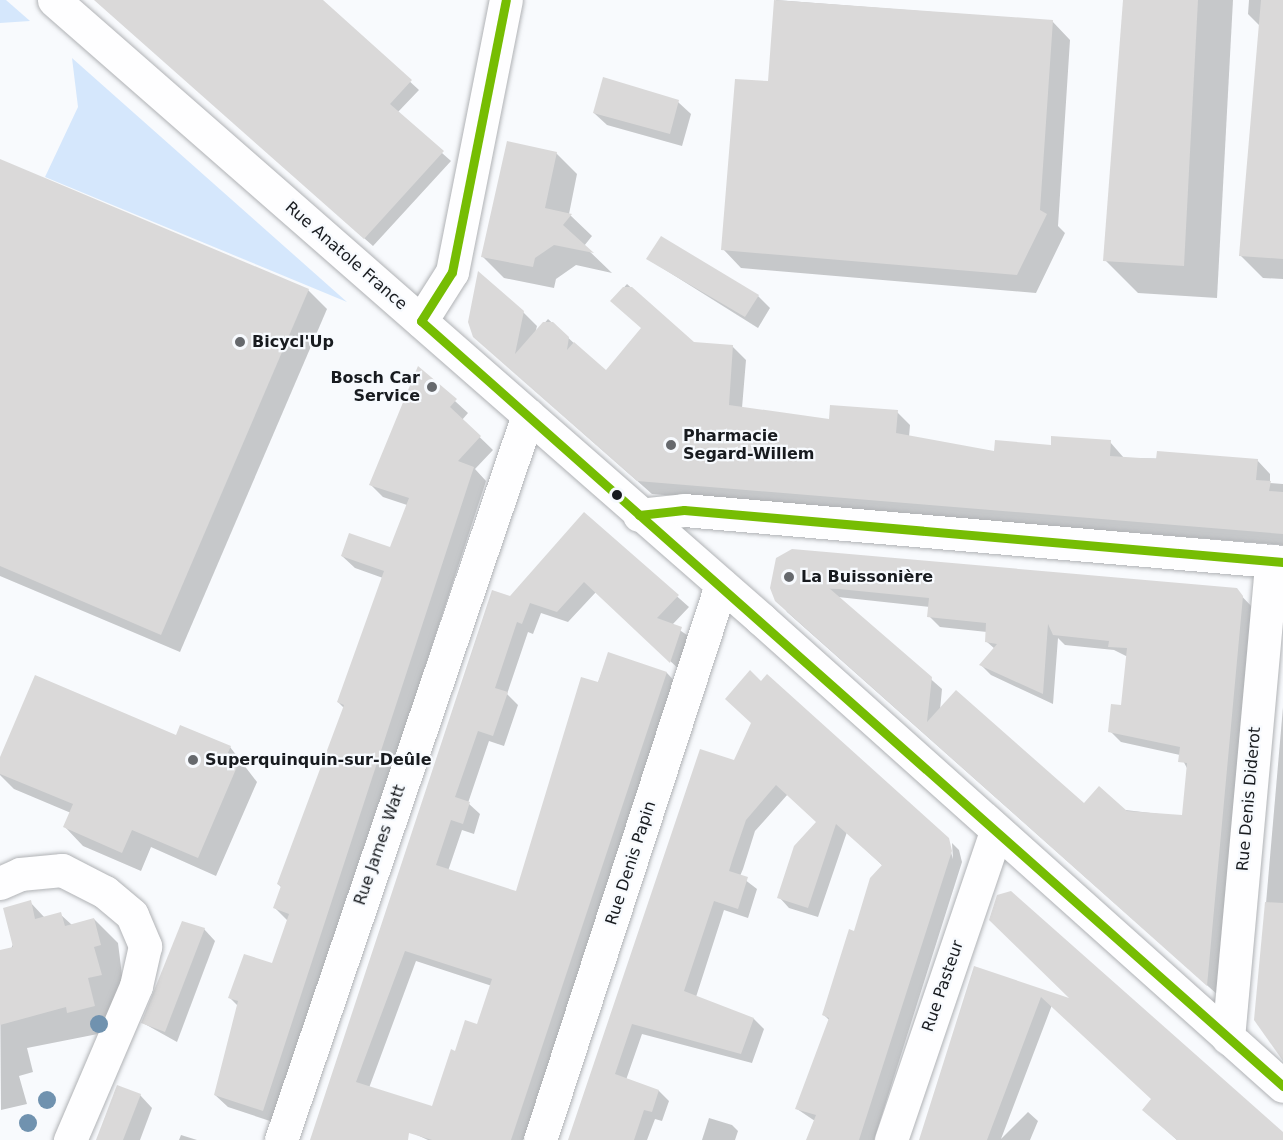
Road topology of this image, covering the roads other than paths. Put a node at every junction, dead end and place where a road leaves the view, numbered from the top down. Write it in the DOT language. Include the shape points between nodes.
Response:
graph roads {
  1 [pos="54,0"];
  2 [pos="506,0"];
  3 [pos="421,321"];
  4 [pos="528,416"];
  5 [pos="639,515"];
  6 [pos="1277,561"];
  7 [pos="722,585"];
  8 [pos="996,832"];
  9 [pos="0,883"];
  10 [pos="1228,1038"];
  11 [pos="1283,1086"];
  12 [pos="70,1140"];
  13 [pos="281,1140"];
  14 [pos="540,1140"];
  15 [pos="891,1140"];
  1 -- 3 [label="street, Rue Anatole France"];
  2 -- 3 [label="street" via="452,272"];
  3 -- 4 [label="street, Rue Anatole France"];
  4 -- 5 [label="street, Rue Anatole France"];
  4 -- 13 [label="street, Rue James Watt"];
  5 -- 6 [label="street" via="684,510"];
  5 -- 7 [label="street, Rue Anatole France"];
  6 -- 10 [label="street, Rue Denis Diderot"];
  7 -- 8 [label="street, Rue Anatole France"];
  7 -- 14 [label="street, Rue Denis Papin"];
  8 -- 10 [label="street, Rue Anatole France"];
  8 -- 15 [label="street, Rue Pasteur"];
  9 -- 12 [label="street" via="20,874 62,870 105,892 132,915 145,945 136,986"];
  10 -- 11 [label="street, Rue Anatole France"];
}
